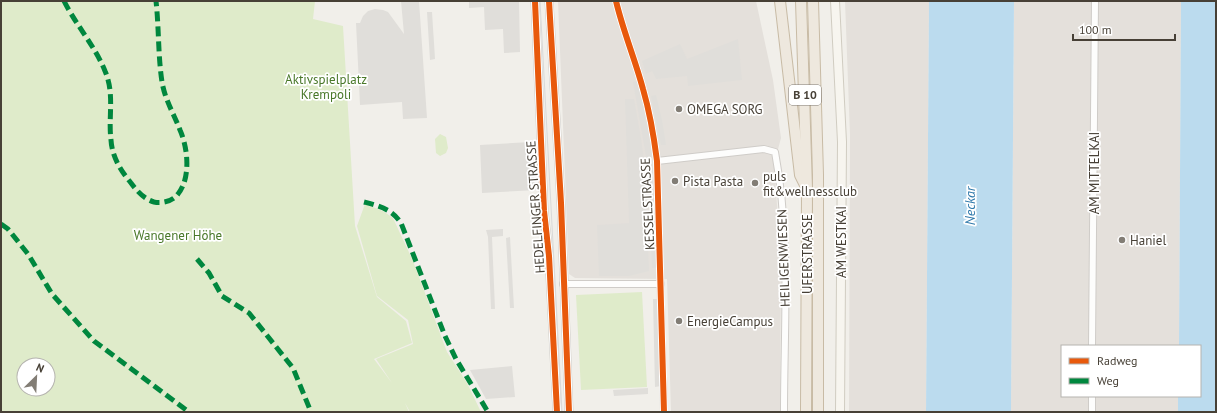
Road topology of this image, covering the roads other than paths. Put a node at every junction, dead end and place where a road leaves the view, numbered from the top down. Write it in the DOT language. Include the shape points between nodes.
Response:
graph roads {
  1 [pos="535,1"];
  2 [pos="549,1"];
  3 [pos="616,1"];
  4 [pos="780,1"];
  5 [pos="801,1"];
  6 [pos="812,1"];
  7 [pos="835,1"];
  8 [pos="1095,1"];
  9 [pos="657,161"];
  10 [pos="807,189"];
  11 [pos="563,284"];
  12 [pos="662,284"];
  13 [pos="1092,345"];
  14 [pos="1092,397"];
  15 [pos="557,412"];
  16 [pos="569,412"];
  17 [pos="664,412"];
  18 [pos="784,412"];
  19 [pos="806,412"];
  20 [pos="818,412"];
  21 [pos="840,412"];
  22 [pos="1092,412"];
  1 -- 15 [label="street, HEDELFINGER STRASSE" via="544,211 549,256"];
  2 -- 11 [label="street, HEDELFINGER STRASSE" via="561,203"];
  3 -- 9 [label="street, KESSELSTRASSE" via="644,90"];
  4 -- 10 [label="highway, B 10" via="800,175"];
  5 -- 10 [label="highway, UFERSTRASSE / B 10"];
  6 -- 20 [label="highway, UFERSTRASSE / B 10" via="818,183"];
  7 -- 21 [label="main road, AM WESTKAI" via="842,142"];
  8 -- 13 [label="street, AM MITTELKAI"];
  9 -- 12 [label="street, KESSELSTRASSE"];
  9 -- 18 [label="street, HEILIGENWIESEN" via="764,149 774,152 779,178 784,260"];
  10 -- 19 [label="highway, UFERSTRASSE / B 10"];
  11 -- 12 [label="street"];
  11 -- 16 [label="street, HEDELFINGER STRASSE"];
  12 -- 17 [label="street, KESSELSTRASSE"];
  14 -- 22 [label="street"];
}
